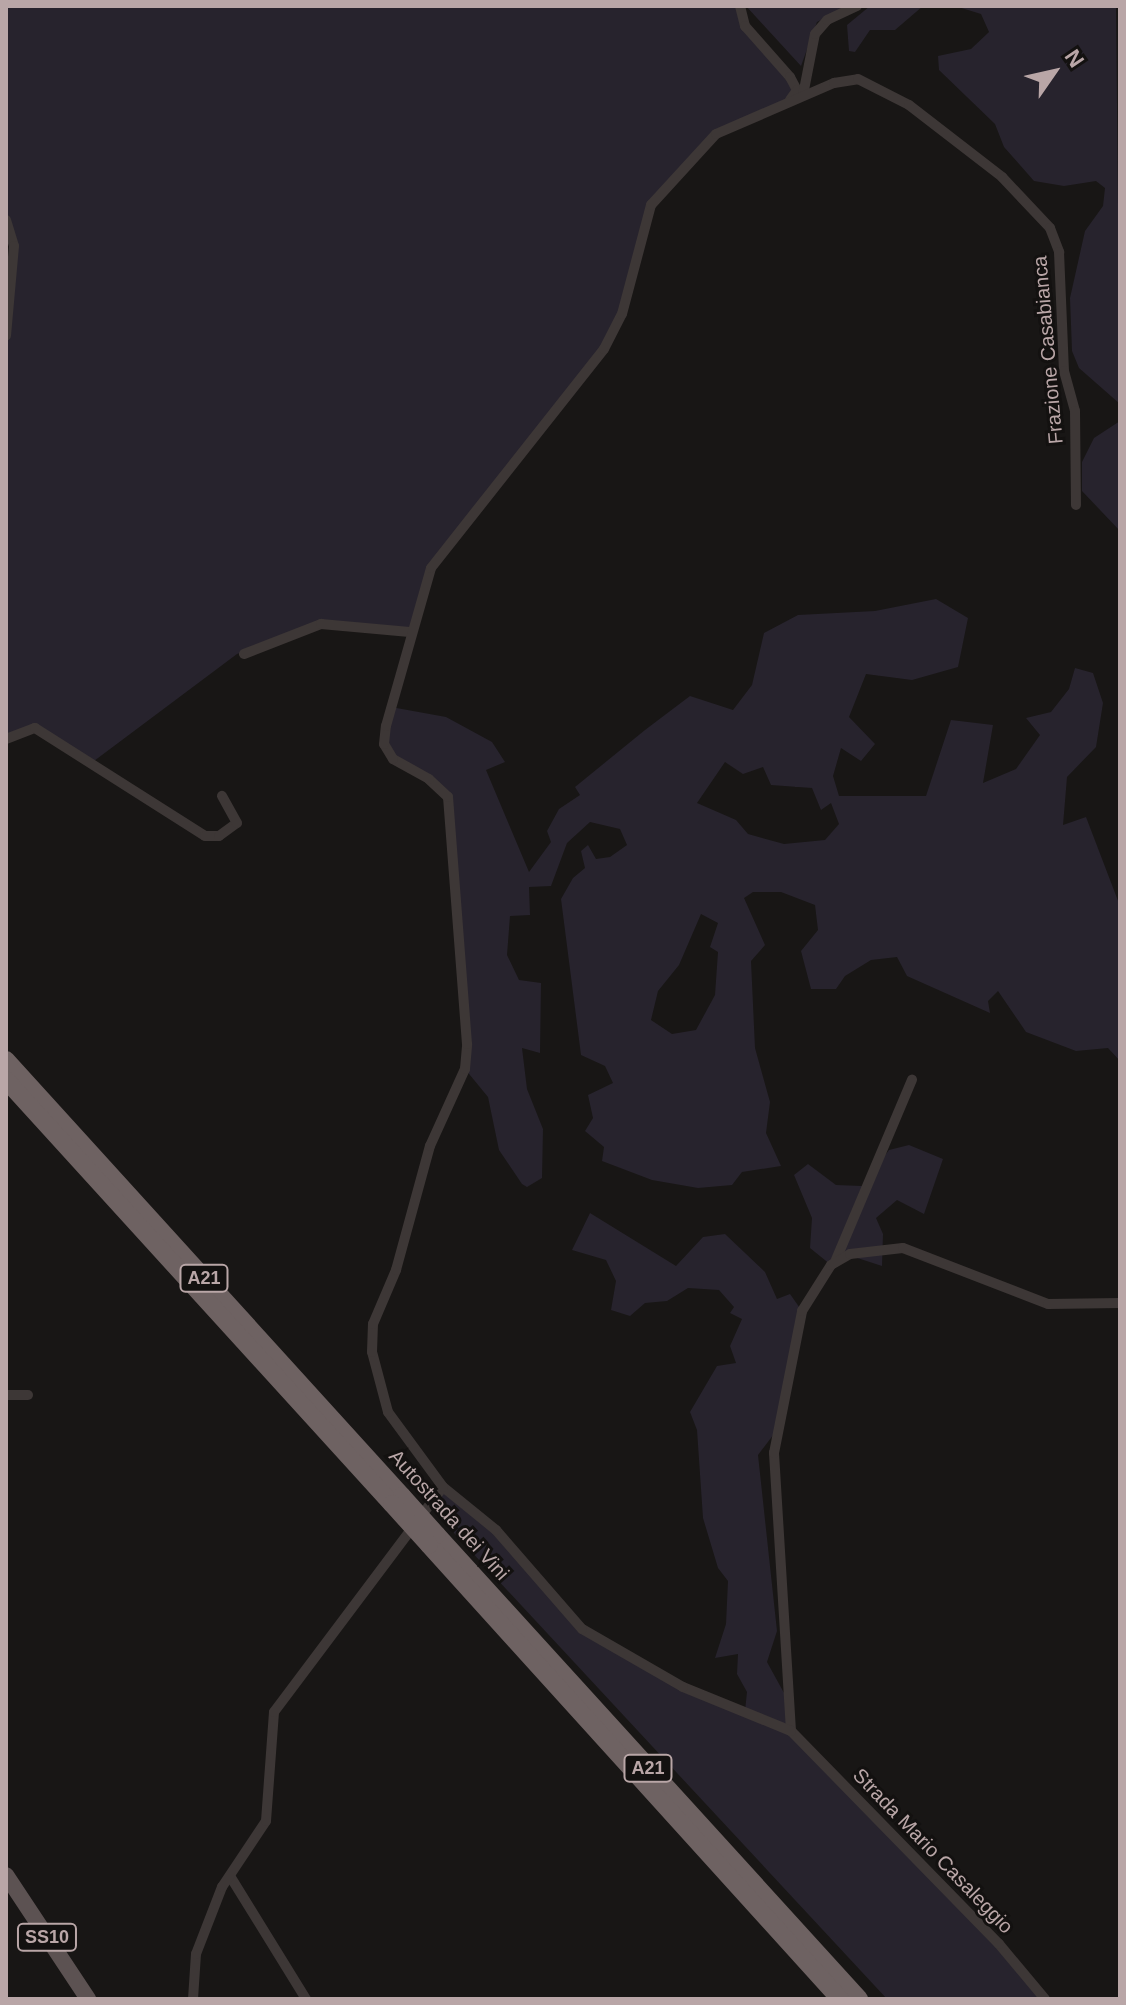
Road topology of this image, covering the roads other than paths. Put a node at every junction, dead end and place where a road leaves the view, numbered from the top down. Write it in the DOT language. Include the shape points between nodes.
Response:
graph roads {
  1 [pos="740,6"];
  2 [pos="857,6"];
  3 [pos="803,95"];
  4 [pos="790,100"];
  5 [pos="6,220"];
  6 [pos="6,336"];
  7 [pos="1076,505"];
  8 [pos="410,632"];
  9 [pos="244,654"];
  10 [pos="6,739"];
  11 [pos="222,796"];
  12 [pos="6,1060"];
  13 [pos="6,1080"];
  14 [pos="912,1080"];
  15 [pos="835,1262"];
  16 [pos="1120,1303"];
  17 [pos="6,1395"];
  18 [pos="28,1395"];
  19 [pos="443,1487"];
  20 [pos="397,1500"];
  21 [pos="433,1540"];
  22 [pos="791,1731"];
  23 [pos="6,1875"];
  24 [pos="230,1876"];
  25 [pos="88,1999"];
  26 [pos="193,1999"];
  27 [pos="306,1999"];
  28 [pos="840,1999"];
  29 [pos="859,1999"];
  30 [pos="1045,1999"];
  1 -- 4 [label="street" via="745,26 797,90"];
  2 -- 3 [label="street" via="827,20 815,34"];
  3 -- 4 [label="street, Frazione Casabianca"];
  3 -- 7 [label="street, Frazione Casabianca" via="858,79 876,85 1002,177 1050,228 1059,252 1064,371 1075,411"];
  4 -- 8 [label="street, Frazione Casabianca" via="716,134 651,205 622,314 604,349 431,568"];
  5 -- 6 [label="street" via="14,246"];
  8 -- 9 [label="street" via="321,624"];
  8 -- 19 [label="street, Frazione Casabianca" via="384,744 393,759 429,779 448,797 467,1044 465,1069 430,1146 396,1270 373,1324 372,1352 388,1412"];
  10 -- 11 [label="street" via="35,728 205,836 219,836 237,823"];
  12 -- 20 [label="highway, Autostrada dei Vini / A21"];
  13 -- 20 [label="highway, Autostrada dei Vini / A21"];
  14 -- 15 [label="street"];
  15 -- 16 [label="street" via="863,1252 903,1248 1048,1304"];
  15 -- 22 [label="street" via="802,1311 774,1453"];
  17 -- 18 [label="street"];
  19 -- 22 [label="street" via="496,1530 582,1629 683,1687"];
  19 -- 24 [label="street" via="274,1712 266,1821"];
  20 -- 21 [label="highway, Autostrada dei Vini / A21, bridge"];
  21 -- 28 [label="highway, Autostrada dei Vini / A21"];
  21 -- 29 [label="highway, Autostrada dei Vini / A21"];
  22 -- 30 [label="street, Strada Mario Casaleggio" via="992,1937"];
  23 -- 25 [label="main road, SS10"];
  24 -- 26 [label="street" via="196,1954"];
  24 -- 27 [label="street"];
}
